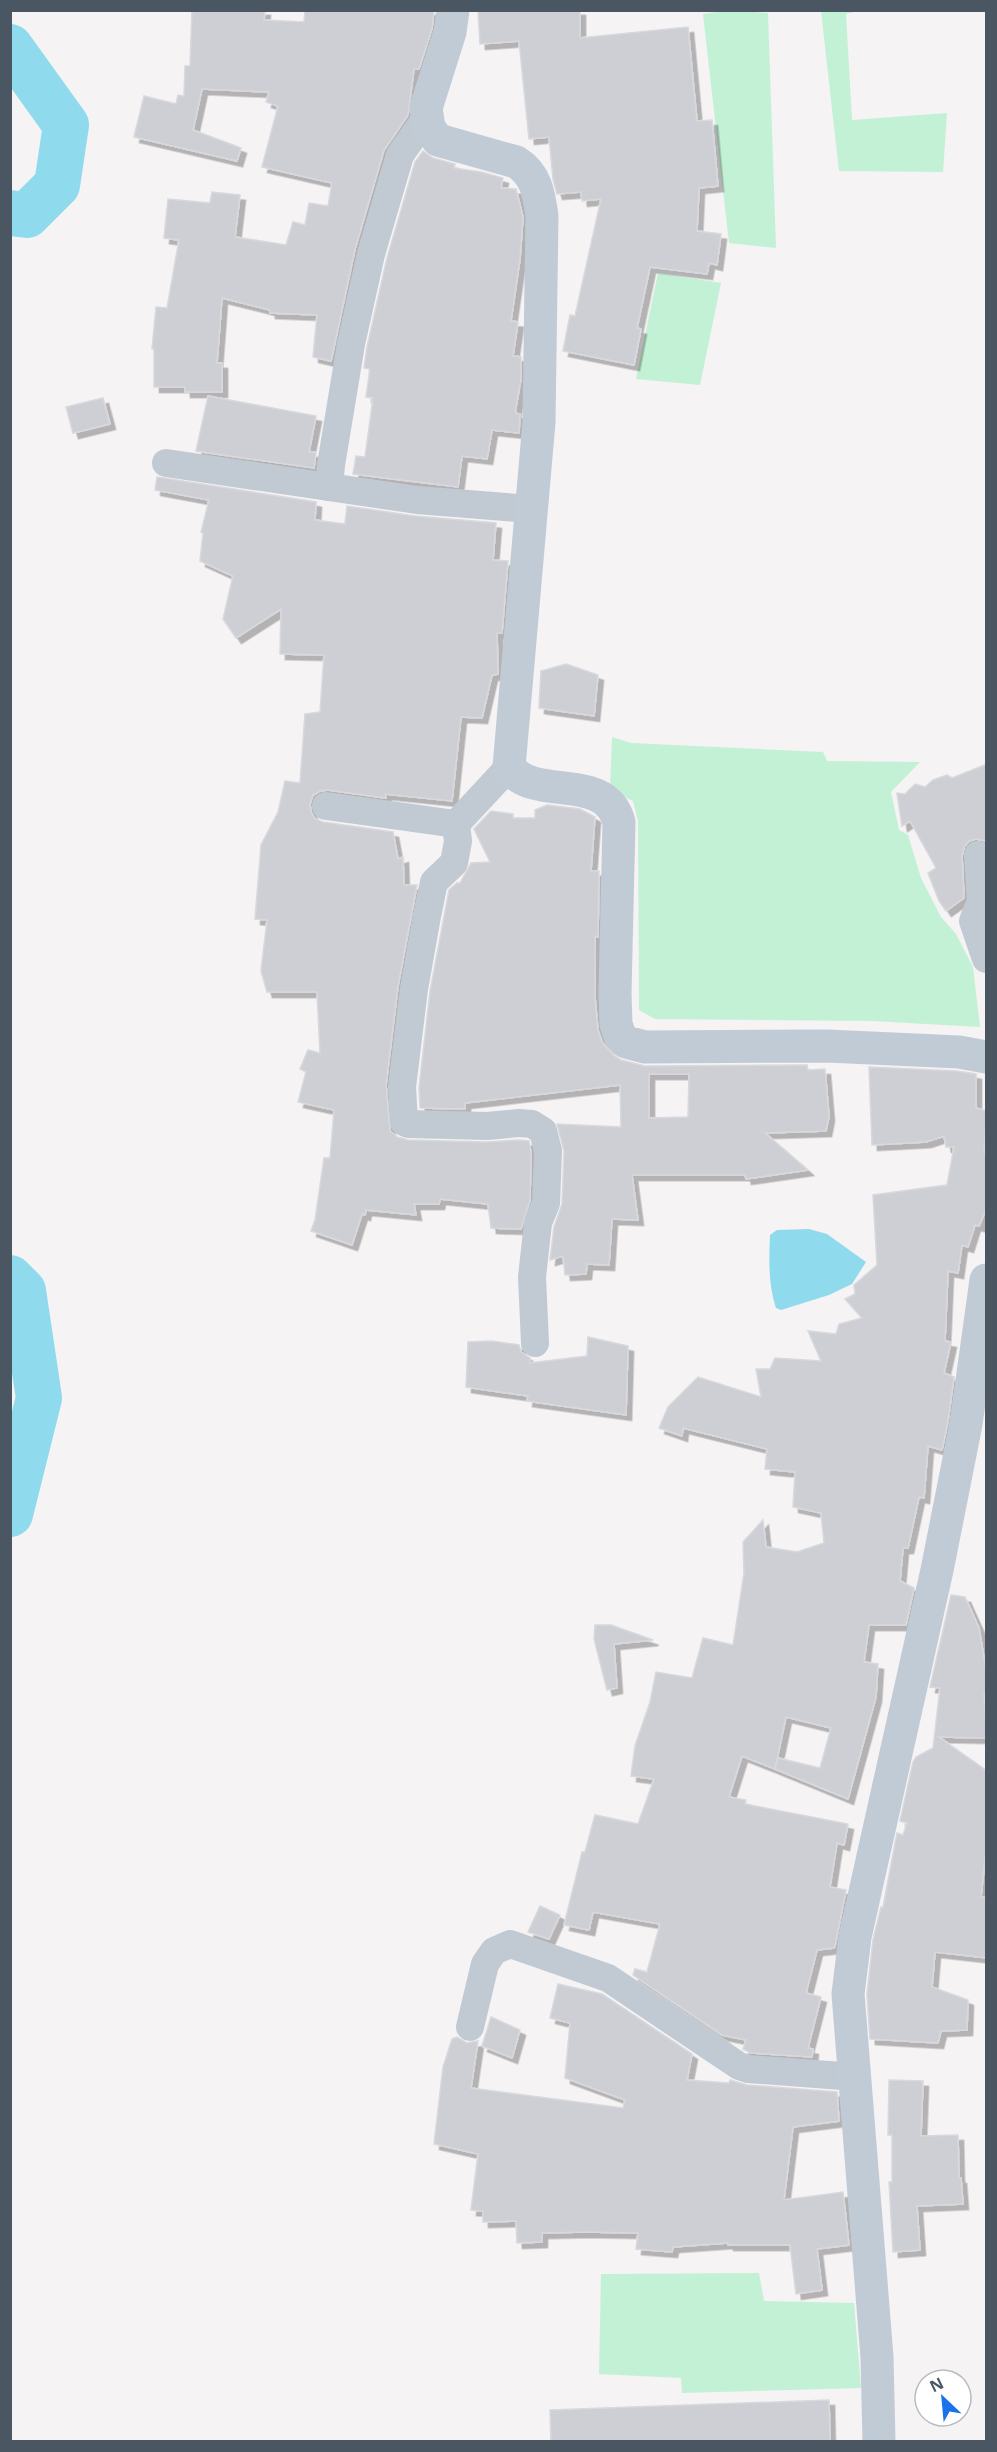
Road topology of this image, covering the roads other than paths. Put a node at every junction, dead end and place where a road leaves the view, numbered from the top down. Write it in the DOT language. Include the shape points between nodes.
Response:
graph roads {
  1 [pos="453,10"];
  2 [pos="426,118"];
  3 [pos="166,463"];
  4 [pos="329,487"];
  5 [pos="530,509"];
  6 [pos="509,767"];
  7 [pos="326,806"];
  8 [pos="456,824"];
  9 [pos="978,855"];
  10 [pos="987,959"];
  11 [pos="987,1057"];
  12 [pos="987,1280"];
  13 [pos="536,1343"];
  14 [pos="470,2027"];
  15 [pos="856,2077"];
  16 [pos="879,2442"];
  1 -- 2 [label="street"];
  2 -- 4 [label="street" via="400,155 371,254 351,344"];
  2 -- 5 [label="street" via="438,140 516,162 525,167 538,189 542,216 539,422"];
  3 -- 4 [label="street"];
  4 -- 5 [label="street" via="417,500"];
  5 -- 6 [label="street"];
  6 -- 8 [label="street"];
  6 -- 11 [label="street" via="515,776 601,796 613,806 619,822 616,1024 626,1042 645,1047 827,1046"];
  7 -- 8 [label="street"];
  8 -- 13 [label="street" via="454,863 435,882 426,916 411,1011 402,1116 408,1124 519,1123 532,1124 543,1131 548,1151 546,1203 538,1223 532,1277"];
  9 -- 10 [label="street" via="981,901 973,921"];
  12 -- 15 [label="street" via="966,1424 937,1570 855,1937 848,2000"];
  14 -- 15 [label="street" via="485,1964 494,1951 510,1944 609,1978 739,2066"];
  15 -- 16 [label="street" via="877,2357"];
}
